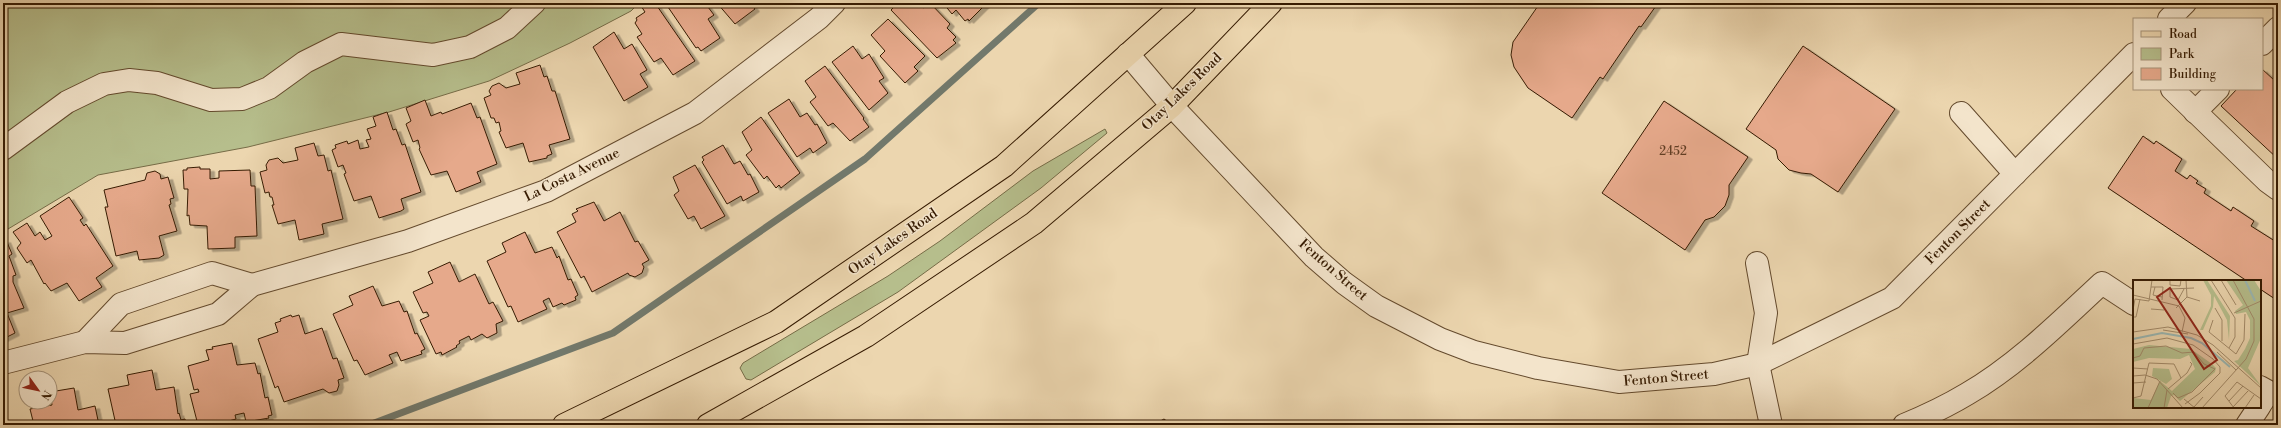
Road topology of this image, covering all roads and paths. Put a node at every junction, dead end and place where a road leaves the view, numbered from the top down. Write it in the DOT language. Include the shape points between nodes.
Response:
graph roads {
  1 [pos="534,3"];
  2 [pos="834,3"];
  3 [pos="1185,3"];
  4 [pos="1271,3"];
  5 [pos="2184,3"];
  6 [pos="2170,18"];
  7 [pos="2278,28"];
  8 [pos="2263,43"];
  9 [pos="1128,54"];
  10 [pos="2133,55"];
  11 [pos="2173,90"];
  12 [pos="2217,90"];
  13 [pos="1172,106"];
  14 [pos="2195,112"];
  15 [pos="1961,113"];
  16 [pos="3,149"];
  17 [pos="2015,174"];
  18 [pos="2276,184"];
  19 [pos="1757,263"];
  20 [pos="252,285"];
  21 [pos="2133,303"];
  22 [pos="85,342"];
  23 [pos="3,363"];
  24 [pos="1758,364"];
  25 [pos="2261,388"];
  26 [pos="2261,403"];
  27 [pos="2258,408"];
  28 [pos="564,425"];
  29 [pos="708,425"];
  30 [pos="1771,425"];
  31 [pos="1904,425"];
  32 [pos="2247,425"];
  1 -- 16 [label="street" via="507,28 470,47 434,55 340,44 305,62 269,88 242,99 211,100 157,83 130,80 104,84 67,102"];
  2 -- 20 [label="street, La Costa Avenue" via="819,18 695,112 546,191 408,242"];
  3 -- 9 [label="main road, Otay Lakes Road"];
  4 -- 13 [label="main road, Otay Lakes Road"];
  5 -- 6 [label="street"];
  7 -- 8 [label="street"];
  9 -- 13 [label="street, Fenton Street"];
  9 -- 28 [label="main road, Otay Lakes Road" via="1004,166 776,322"];
  10 -- 17 [label="street, Fenton Street"];
  11 -- 14 [label="street"];
  12 -- 14 [label="street"];
  13 -- 24 [label="street, Fenton Street" via="1314,257 1376,306 1440,339 1506,361 1619,382 1714,374"];
  13 -- 29 [label="main road, Otay Lakes Road" via="1034,223 866,336"];
  14 -- 18 [label="street"];
  15 -- 17 [label="street"];
  17 -- 24 [label="street, Fenton Street" via="1892,298"];
  19 -- 24 [label="street" via="1766,313"];
  20 -- 22 [label="street, La Costa Avenue" via="218,314 125,342"];
  20 -- 22 [label="street" via="212,273 121,304"];
  21 -- 31 [label="street" via="2102,283 2048,333 2000,372 1968,394"];
  22 -- 23 [label="street, La Costa Avenue"];
  24 -- 30 [label="street"];
  25 -- 26 [label="street" via="2268,392"];
  27 -- 32 [label="street"];
}
